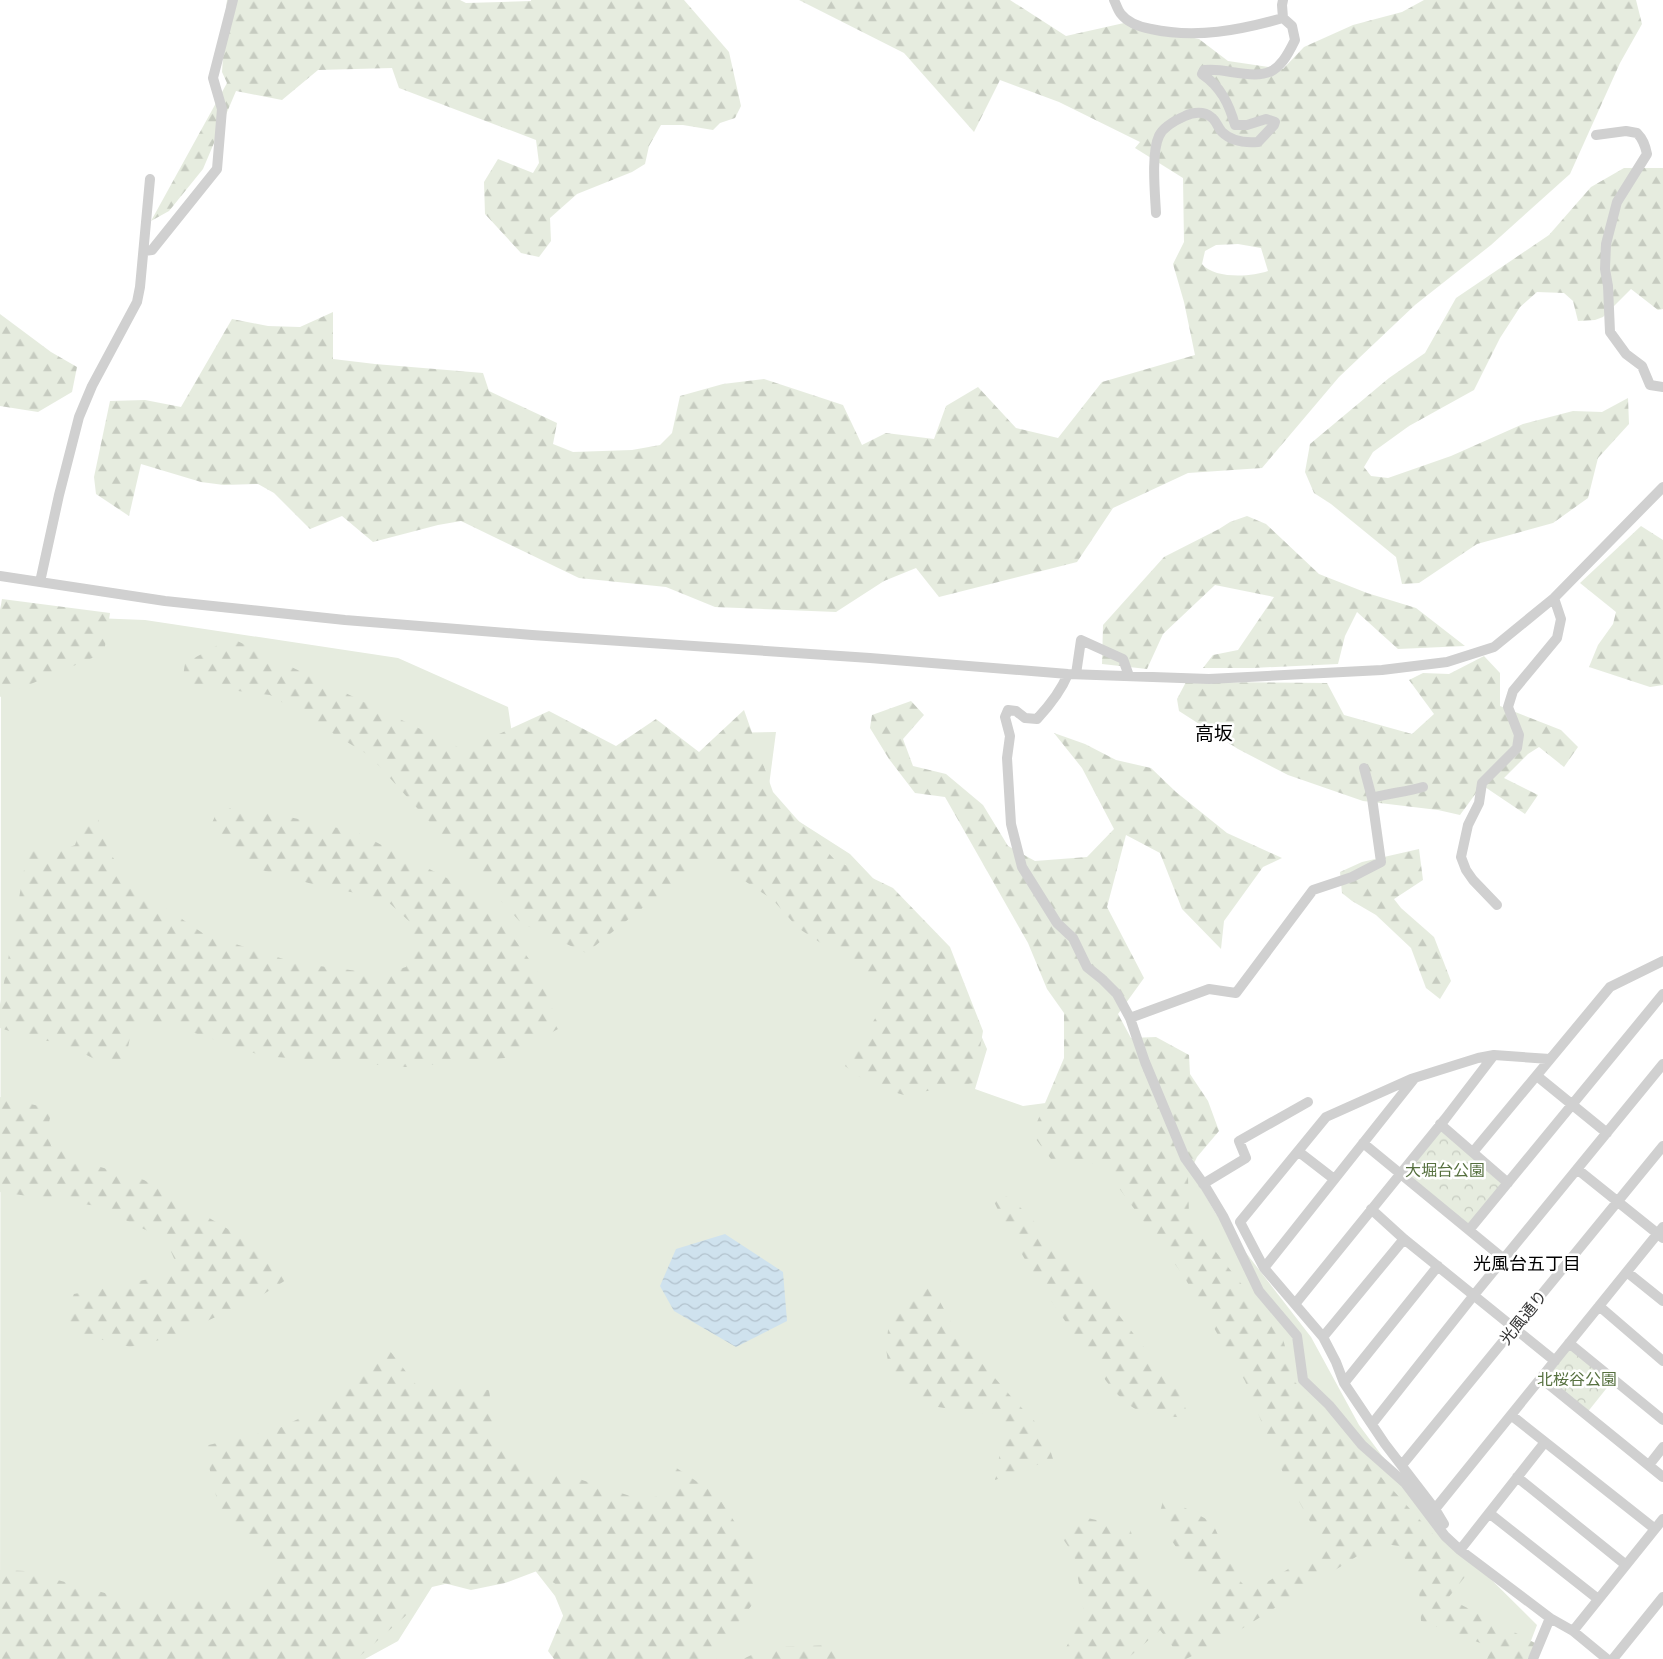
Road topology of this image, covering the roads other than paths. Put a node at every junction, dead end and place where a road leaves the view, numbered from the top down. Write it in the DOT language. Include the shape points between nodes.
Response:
graph roads {
  1 [pos="233,0"];
  2 [pos="1114,0"];
  3 [pos="1283,0"];
  4 [pos="1283,18"];
  5 [pos="1596,135"];
  6 [pos="150,178"];
  7 [pos="1156,213"];
  8 [pos="144,251"];
  9 [pos="1663,387"];
  10 [pos="1663,487"];
  11 [pos="0,576"];
  12 [pos="40,582"];
  13 [pos="1554,598"];
  14 [pos="1072,674"];
  15 [pos="1129,676"];
  16 [pos="1364,768"];
  17 [pos="1423,787"];
  18 [pos="1372,798"];
  19 [pos="1497,905"];
  20 [pos="1661,965"];
  21 [pos="1663,994"];
  22 [pos="1130,1018"];
  23 [pos="1494,1055"];
  24 [pos="1550,1059"];
  25 [pos="1663,1064"];
  26 [pos="1537,1076"];
  27 [pos="1414,1078"];
  28 [pos="1308,1102"];
  29 [pos="1572,1105"];
  30 [pos="1440,1124"];
  31 [pos="1607,1133"];
  32 [pos="1363,1143"];
  33 [pos="1663,1146"];
  34 [pos="1299,1152"];
  35 [pos="1473,1152"];
  36 [pos="1577,1169"];
  37 [pos="1400,1173"];
  38 [pos="1334,1179"];
  39 [pos="1508,1183"];
  40 [pos="1203,1184"];
  41 [pos="1617,1202"];
  42 [pos="1371,1209"];
  43 [pos="1469,1230"];
  44 [pos="1661,1233"];
  45 [pos="1404,1239"];
  46 [pos="1504,1259"];
  47 [pos="1438,1266"];
  48 [pos="1264,1268"];
  49 [pos="1627,1272"];
  50 [pos="1474,1295"];
  51 [pos="1663,1301"];
  52 [pos="1295,1304"];
  53 [pos="1599,1306"];
  54 [pos="1515,1327"];
  55 [pos="1323,1337"];
  56 [pos="1569,1343"];
  57 [pos="1555,1361"];
  58 [pos="1663,1361"];
  59 [pos="1541,1378"];
  60 [pos="1344,1383"];
  61 [pos="1511,1415"];
  62 [pos="1663,1420"];
  63 [pos="1372,1424"];
  64 [pos="1545,1442"];
  65 [pos="1663,1448"];
  66 [pos="1402,1465"];
  67 [pos="1649,1465"];
  68 [pos="1518,1477"];
  69 [pos="1663,1477"];
  70 [pos="1435,1509"];
  71 [pos="1489,1513"];
  72 [pos="1663,1519"];
  73 [pos="1655,1529"];
  74 [pos="1460,1550"];
  75 [pos="1626,1565"];
  76 [pos="1663,1597"];
  77 [pos="1598,1599"];
  78 [pos="1550,1618"];
  79 [pos="1573,1631"];
  80 [pos="1532,1659"];
  81 [pos="1607,1659"];
  82 [pos="1613,1659"];
  1 -- 8 [label="street" via="213,78 222,109 217,168 152,250"];
  2 -- 4 [label="street" via="1120,14 1137,26 1165,32 1208,33"];
  3 -- 4 [label="street"];
  4 -- 7 [label="street" via="1292,26 1295,40 1280,65 1266,74 1212,69 1204,70 1202,74 1219,88 1230,107 1235,125 1266,119 1275,122 1274,125 1258,142 1246,143 1233,140 1222,132 1211,116 1199,112 1185,116 1164,129 1158,137 1155,151"];
  5 -- 9 [label="street" via="1626,131 1637,133 1645,145 1647,154 1617,202 1606,244 1605,269 1610,332 1626,354 1642,366 1650,385"];
  6 -- 8 [label="street"];
  8 -- 12 [label="street" via="137,302 79,417"];
  10 -- 13 [label="street"];
  11 -- 12 [label="street"];
  12 -- 14 [label="street" via="165,601 345,620"];
  13 -- 15 [label="street" via="1494,647 1447,662 1382,670 1209,679"];
  13 -- 19 [label="street" via="1561,619 1557,638 1513,691 1508,707 1520,734 1517,748 1482,783 1479,803 1468,825 1462,857 1466,870"];
  14 -- 15 [label="street"];
  14 -- 15 [label="street" via="1081,640 1123,659"];
  14 -- 22 [label="street" via="1037,719 1025,718 1016,711 1008,710 1005,717 1010,736 1006,758 1011,824 1022,867 1057,923 1073,938 1086,967 1117,994"];
  16 -- 18 [label="street"];
  17 -- 18 [label="street"];
  18 -- 22 [label="street" via="1381,862 1352,877 1314,890 1236,993 1209,989"];
  20 -- 24 [label="street" via="1610,987"];
  21 -- 29 [label="street"];
  22 -- 40 [label="street" via="1185,1158"];
  23 -- 24 [label="street"];
  23 -- 27 [label="street"];
  23 -- 30 [label="street"];
  24 -- 26 [label="street"];
  25 -- 31 [label="street"];
  26 -- 29 [label="street"];
  26 -- 35 [label="street"];
  27 -- 32 [label="street"];
  27 -- 34 [label="street" via="1326,1117"];
  28 -- 40 [label="street" via="1239,1141 1246,1158"];
  29 -- 31 [label="street"];
  29 -- 39 [label="street"];
  30 -- 35 [label="street"];
  30 -- 37 [label="street"];
  31 -- 36 [label="street"];
  32 -- 37 [label="street"];
  32 -- 38 [label="street"];
  33 -- 41 [label="street, 光風通り"];
  34 -- 38 [label="street"];
  34 -- 48 [label="street" via="1240,1222"];
  35 -- 39 [label="street"];
  36 -- 41 [label="street"];
  36 -- 46 [label="street"];
  37 -- 42 [label="street"];
  37 -- 43 [label="street"];
  38 -- 48 [label="street"];
  39 -- 43 [label="street"];
  40 -- 74 [label="street" via="1223,1216 1259,1291 1297,1336 1303,1380 1362,1445 1405,1483 1445,1536"];
  41 -- 44 [label="street"];
  41 -- 54 [label="street, 光風通り"];
  42 -- 45 [label="street"];
  42 -- 52 [label="street"];
  43 -- 46 [label="street"];
  44 -- 49 [label="street"];
  45 -- 47 [label="street"];
  45 -- 55 [label="street"];
  46 -- 50 [label="street"];
  47 -- 50 [label="street"];
  47 -- 60 [label="street"];
  48 -- 52 [label="street"];
  49 -- 51 [label="street"];
  49 -- 53 [label="street"];
  50 -- 54 [label="street"];
  50 -- 63 [label="street"];
  52 -- 55 [label="street"];
  53 -- 56 [label="street"];
  53 -- 58 [label="street"];
  54 -- 57 [label="street"];
  54 -- 66 [label="street, 光風通り"];
  55 -- 60 [label="street"];
  56 -- 57 [label="street"];
  56 -- 62 [label="street"];
  57 -- 59 [label="street"];
  59 -- 61 [label="street"];
  59 -- 67 [label="street"];
  60 -- 63 [label="street"];
  61 -- 64 [label="street"];
  61 -- 70 [label="street"];
  63 -- 66 [label="street"];
  64 -- 68 [label="street"];
  64 -- 73 [label="street"];
  65 -- 67 [label="street"];
  66 -- 70 [label="street"];
  67 -- 69 [label="street"];
  68 -- 71 [label="street"];
  68 -- 75 [label="street"];
  70 -- 74 [label="street"];
  71 -- 74 [label="street"];
  71 -- 77 [label="street"];
  72 -- 73 [label="street"];
  73 -- 75 [label="street"];
  74 -- 78 [label="street"];
  75 -- 77 [label="street"];
  76 -- 82 [label="street"];
  77 -- 79 [label="street"];
  78 -- 79 [label="street"];
  78 -- 80 [label="street"];
  79 -- 81 [label="street"];
}
